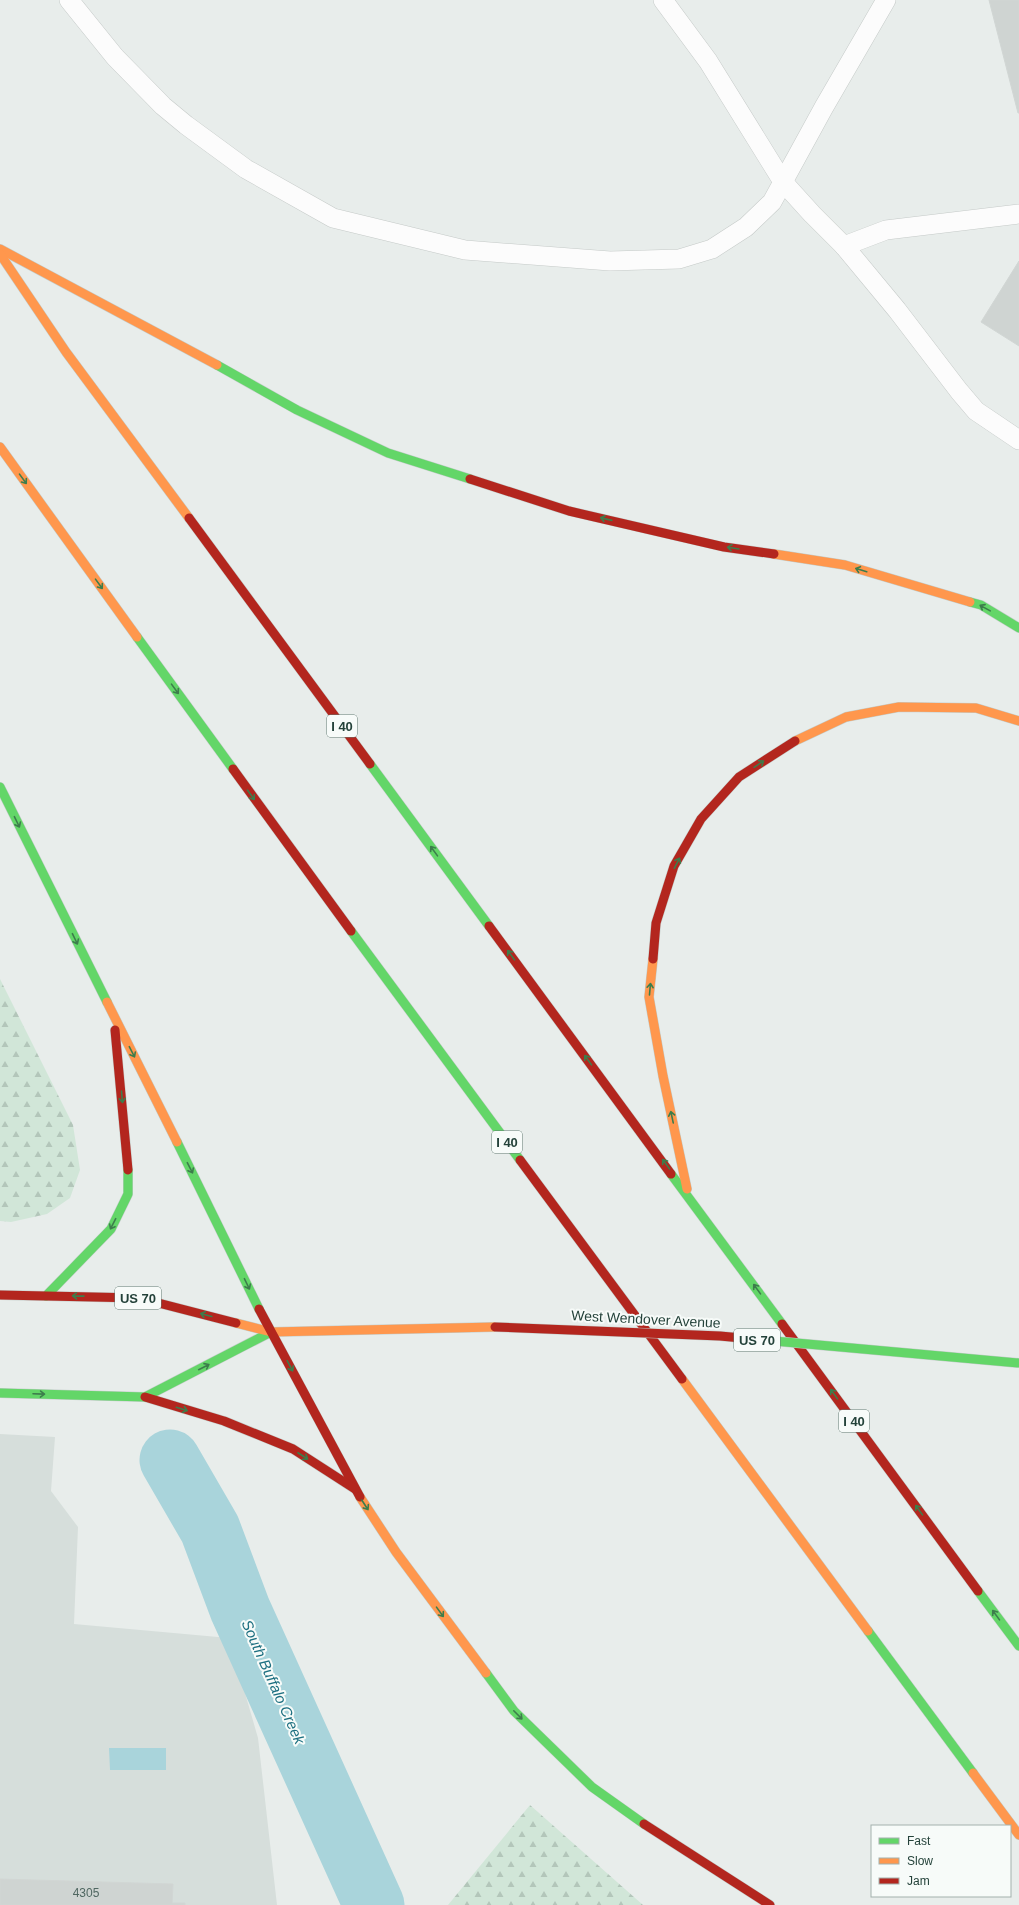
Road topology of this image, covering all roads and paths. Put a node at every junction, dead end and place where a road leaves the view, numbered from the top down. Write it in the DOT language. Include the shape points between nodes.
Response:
graph roads {
  1 [pos="69,0"];
  2 [pos="663,0"];
  3 [pos="886,0"];
  4 [pos="783,182"];
  5 [pos="1019,214"];
  6 [pos="844,246"];
  7 [pos="0,249"];
  8 [pos="0,254"];
  9 [pos="1019,440"];
  10 [pos="0,447"];
  11 [pos="1019,628"];
  12 [pos="1019,721"];
  13 [pos="0,787"];
  14 [pos="114,1017"];
  15 [pos="689,1196"];
  16 [pos="0,1295"];
  17 [pos="46,1296"];
  18 [pos="271,1332"];
  19 [pos="1019,1363"];
  20 [pos="0,1393"];
  21 [pos="145,1398"];
  22 [pos="355,1489"];
  23 [pos="1019,1646"];
  24 [pos="1019,1835"];
  25 [pos="770,1905"];
  1 -- 4 [label="lane" via="115,57 163,106 186,125 246,169 333,218 465,250 610,261 679,259 712,250 746,227 772,202"];
  2 -- 4 [label="lane" via="708,61"];
  3 -- 4 [label="lane"];
  4 -- 6 [label="lane"];
  5 -- 6 [label="lane" via="886,230"];
  6 -- 9 [label="lane" via="976,411"];
  11 -- 7 [label="highway, one-way" via="981,605 845,565 724,546 576,512 388,453 297,410"];
  15 -- 8 [label="highway, I 40, one-way" via="66,352"];
  10 -- 24 [label="highway, I 40, one-way" via="280,835"];
  15 -- 12 [label="highway, one-way" via="649,997 656,923 674,866 701,819 739,778 798,738 846,716 899,707 976,708"];
  13 -- 14 [label="highway, one-way"];
  14 -- 17 [label="highway, one-way" via="128,1168 128,1194 111,1229"];
  14 -- 18 [label="highway, one-way"];
  23 -- 15 [label="highway, I 40, one-way"];
  16 -- 17 [label="highway, West Wendover Avenue / US 70"];
  18 -- 17 [label="highway, West Wendover Avenue / US 70, one-way" via="139,1298"];
  18 -- 19 [label="highway, West Wendover Avenue / US 70, bridge" via="494,1327 720,1336"];
  21 -- 18 [label="highway, West Wendover Avenue / US 70, one-way"];
  18 -- 22 [label="highway, one-way"];
  20 -- 21 [label="highway, West Wendover Avenue / US 70, one-way"];
  21 -- 22 [label="highway, one-way" via="224,1421 293,1449"];
  22 -- 25 [label="highway, one-way" via="396,1552 514,1711 592,1787 662,1837"];
}
